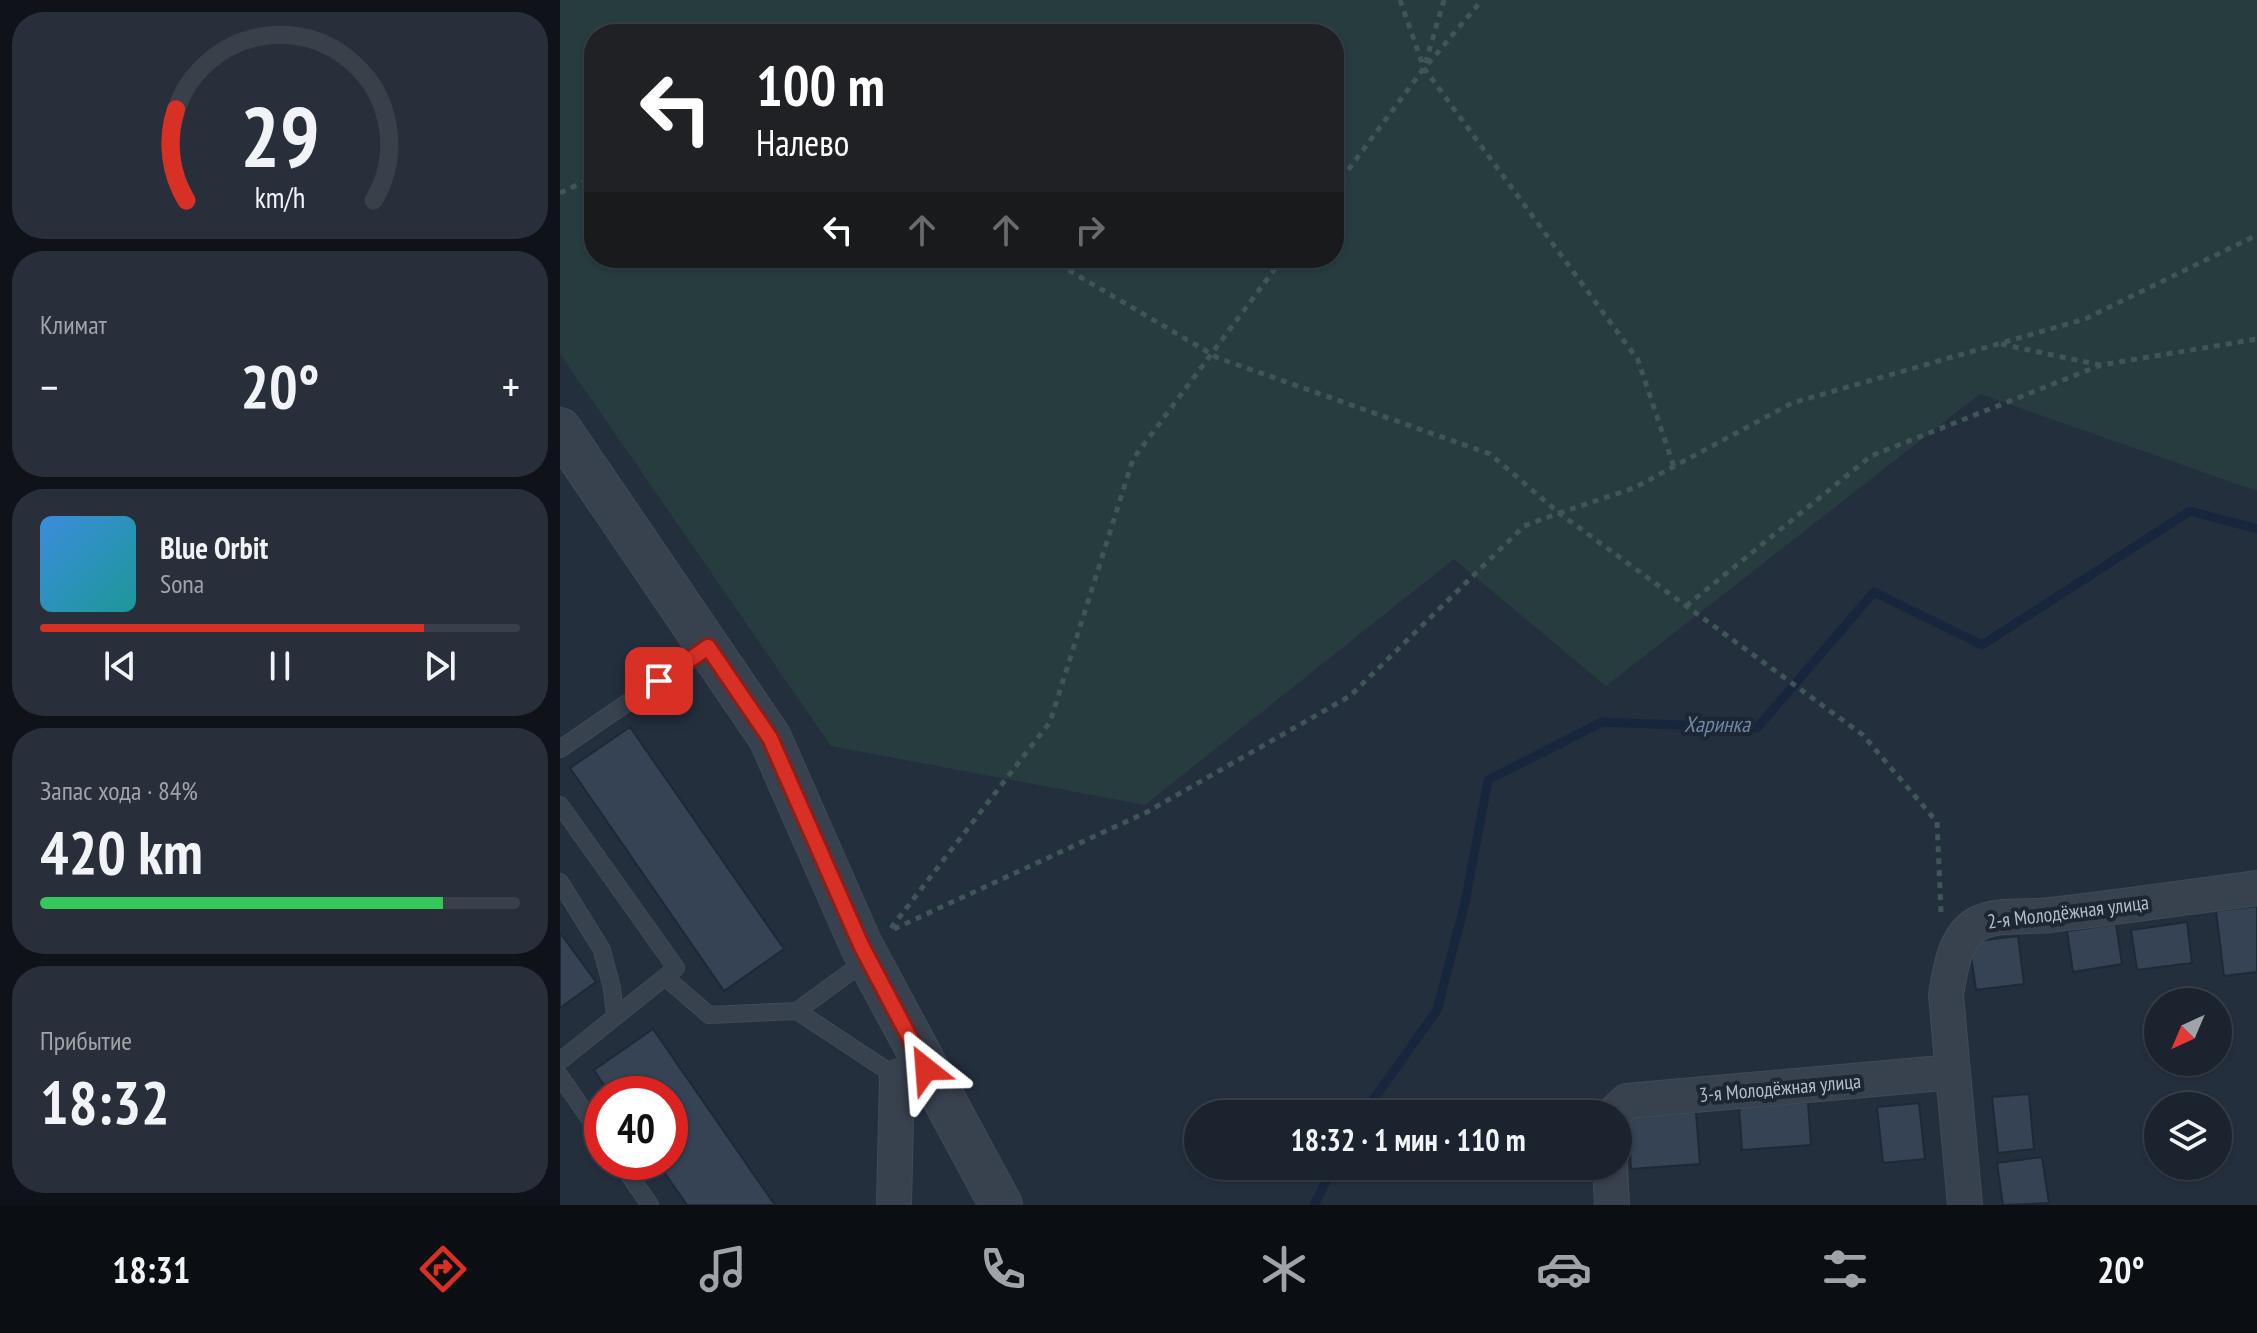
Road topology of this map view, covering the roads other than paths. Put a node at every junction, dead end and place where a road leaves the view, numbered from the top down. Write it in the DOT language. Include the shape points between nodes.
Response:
graph roads {
  1 [pos="560,429"];
  2 [pos="708,647"];
  3 [pos="560,749"];
  4 [pos="560,805"];
  5 [pos="560,882"];
  6 [pos="2257,888"];
  7 [pos="868,959"];
  8 [pos="665,977"];
  9 [pos="797,1011"];
  10 [pos="615,1017"];
  11 [pos="560,1061"];
  12 [pos="1953,1072"];
  13 [pos="912,1073"];
  14 [pos="560,1076"];
  15 [pos="1632,1101"];
  16 [pos="584,1111"];
  17 [pos="633,1180"];
  18 [pos="1611,1180"];
  19 [pos="650,1205"];
  20 [pos="894,1205"];
  21 [pos="1001,1205"];
  22 [pos="1612,1205"];
  23 [pos="1965,1205"];
  1 -- 2 [label="street"];
  2 -- 3 [label="lane"];
  2 -- 7 [label="street" via="770,738"];
  4 -- 8 [label="lane" via="676,968"];
  5 -- 10 [label="lane" via="602,950"];
  6 -- 12 [label="street, 2-я Молодёжная улица" via="1976,924 1960,943 1948,981"];
  7 -- 9 [label="lane"];
  7 -- 13 [label="street"];
  8 -- 9 [label="lane" via="709,1015"];
  8 -- 10 [label="lane"];
  9 -- 13 [label="lane"];
  10 -- 11 [label="lane"];
  12 -- 15 [label="street, 3-я Молодёжная улица"];
  12 -- 23 [label="street, 2-я Молодёжная улица"];
  13 -- 20 [label="street"];
  13 -- 21 [label="street"];
  14 -- 16 [label="lane"];
  17 -- 19 [label="lane"];
  18 -- 22 [label="street"];
}
